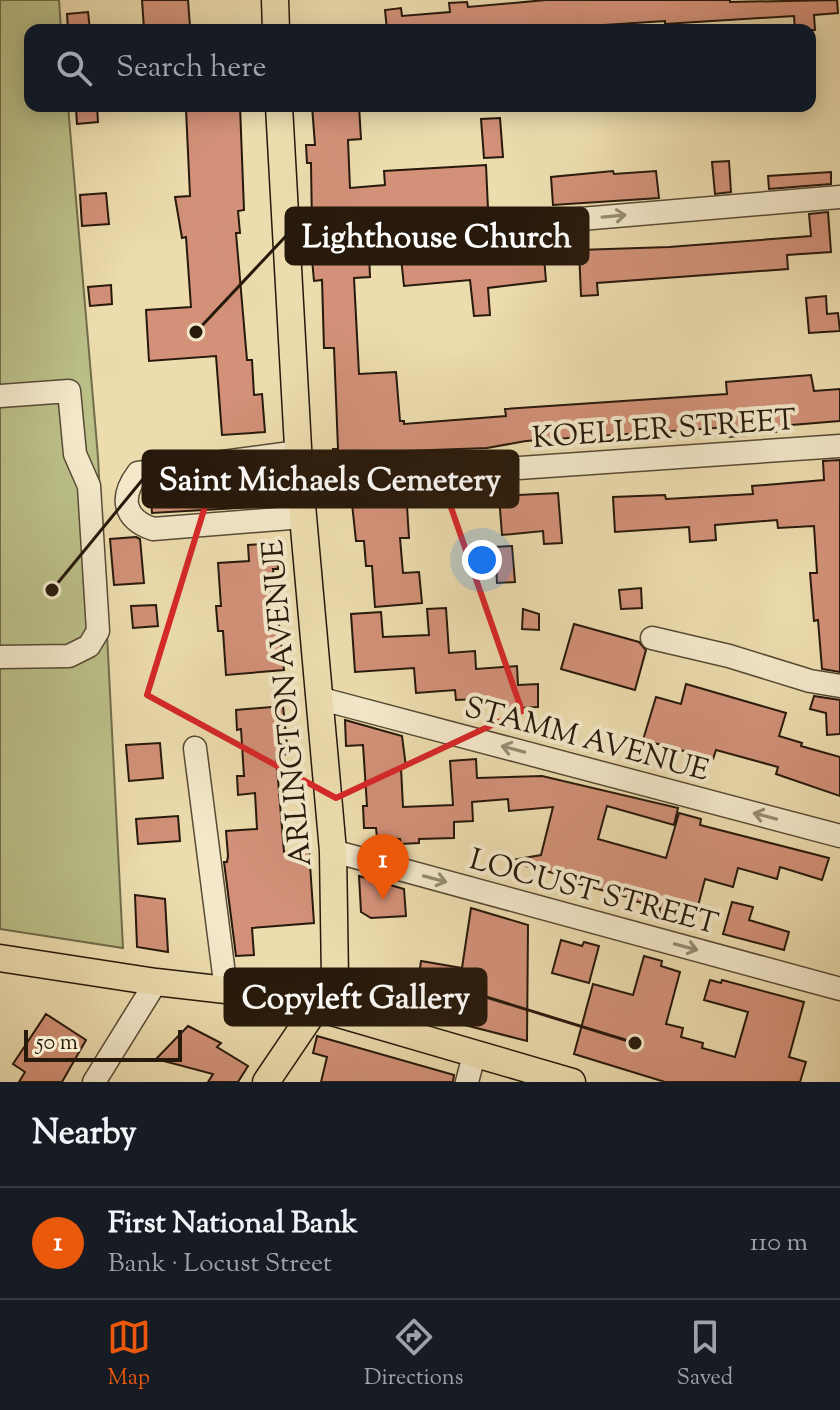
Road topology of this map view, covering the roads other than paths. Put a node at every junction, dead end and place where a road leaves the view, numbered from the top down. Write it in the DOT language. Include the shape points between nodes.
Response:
graph roads {
  1 [pos="275,0"];
  2 [pos="276,24"];
  3 [pos="279,112"];
  4 [pos="840,197"];
  5 [pos="285,244"];
  6 [pos="0,396"];
  7 [pos="840,446"];
  8 [pos="298,452"];
  9 [pos="300,483"];
  10 [pos="303,517"];
  11 [pos="652,638"];
  12 [pos="0,657"];
  13 [pos="840,686"];
  14 [pos="318,698"];
  15 [pos="195,748"];
  16 [pos="840,836"];
  17 [pos="333,851"];
  18 [pos="0,958"];
  19 [pos="156,982"];
  20 [pos="840,989"];
  21 [pos="226,990"];
  22 [pos="315,1007"];
  23 [pos="474,1055"];
  24 [pos="94,1082"];
  25 [pos="266,1082"];
  26 [pos="467,1082"];
  27 [pos="572,1082"];
  1 -- 2 [label="main road"];
  3 -- 5 [label="main road, ARLINGTON AVENUE"];
  5 -- 4 [label="street, one-way"];
  5 -- 8 [label="main road, ARLINGTON AVENUE"];
  6 -- 12 [label="street" via="69,391 75,454 89,486 98,631 89,646 69,656"];
  7 -- 9 [label="street, KOELLER STREET"];
  8 -- 9 [label="main road, ARLINGTON AVENUE"];
  8 -- 10 [label="street" via="138,473 127,499 130,516 153,529"];
  9 -- 10 [label="main road, ARLINGTON AVENUE"];
  10 -- 14 [label="main road, ARLINGTON AVENUE"];
  11 -- 13 [label="street"];
  16 -- 14 [label="street, STAMM AVENUE, one-way"];
  14 -- 17 [label="main road, ARLINGTON AVENUE"];
  15 -- 21 [label="street"];
  17 -- 20 [label="street, LOCUST STREET, one-way"];
  17 -- 22 [label="main road, ARLINGTON AVENUE" via="335,980"];
  18 -- 19 [label="main road"];
  19 -- 21 [label="main road"];
  19 -- 24 [label="street"];
  21 -- 22 [label="main road"];
  22 -- 23 [label="main road"];
  22 -- 25 [label="main road, ARLINGTON AVENUE"];
  23 -- 26 [label="street"];
  23 -- 27 [label="main road"];
}
